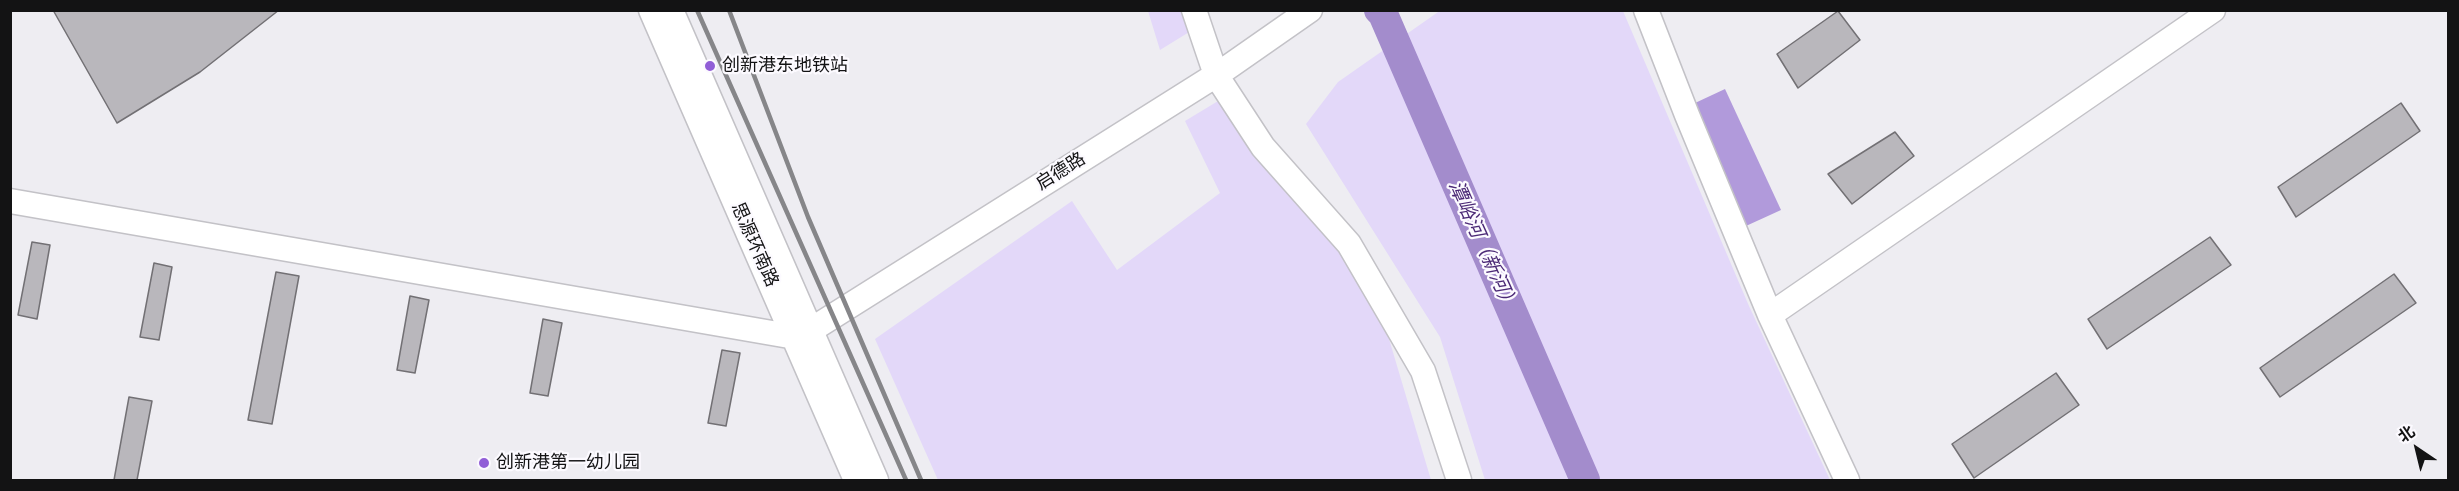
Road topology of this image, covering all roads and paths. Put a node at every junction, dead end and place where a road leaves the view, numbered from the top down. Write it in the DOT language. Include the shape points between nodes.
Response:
graph roads {
  1 [pos="651,10"];
  2 [pos="671,10"];
  3 [pos="1194,10"];
  4 [pos="1310,10"];
  5 [pos="1646,10"];
  6 [pos="2213,10"];
  7 [pos="1220,73"];
  8 [pos="10,201"];
  9 [pos="1770,315"];
  10 [pos="803,334"];
  11 [pos="856,480"];
  12 [pos="876,480"];
  13 [pos="1459,480"];
  14 [pos="1847,480"];
  1 -- 10 [label="street, 思源环南路"];
  2 -- 10 [label="street, 思源环南路"];
  3 -- 7 [label="street"];
  4 -- 7 [label="street, 启德路"];
  5 -- 9 [label="street"];
  6 -- 9 [label="street"];
  7 -- 10 [label="street, 启德路"];
  7 -- 13 [label="street" via="1263,147 1349,244 1423,371"];
  8 -- 10 [label="street"];
  9 -- 14 [label="street"];
  10 -- 11 [label="street, 思源环南路"];
  10 -- 12 [label="street, 思源环南路"];
}
